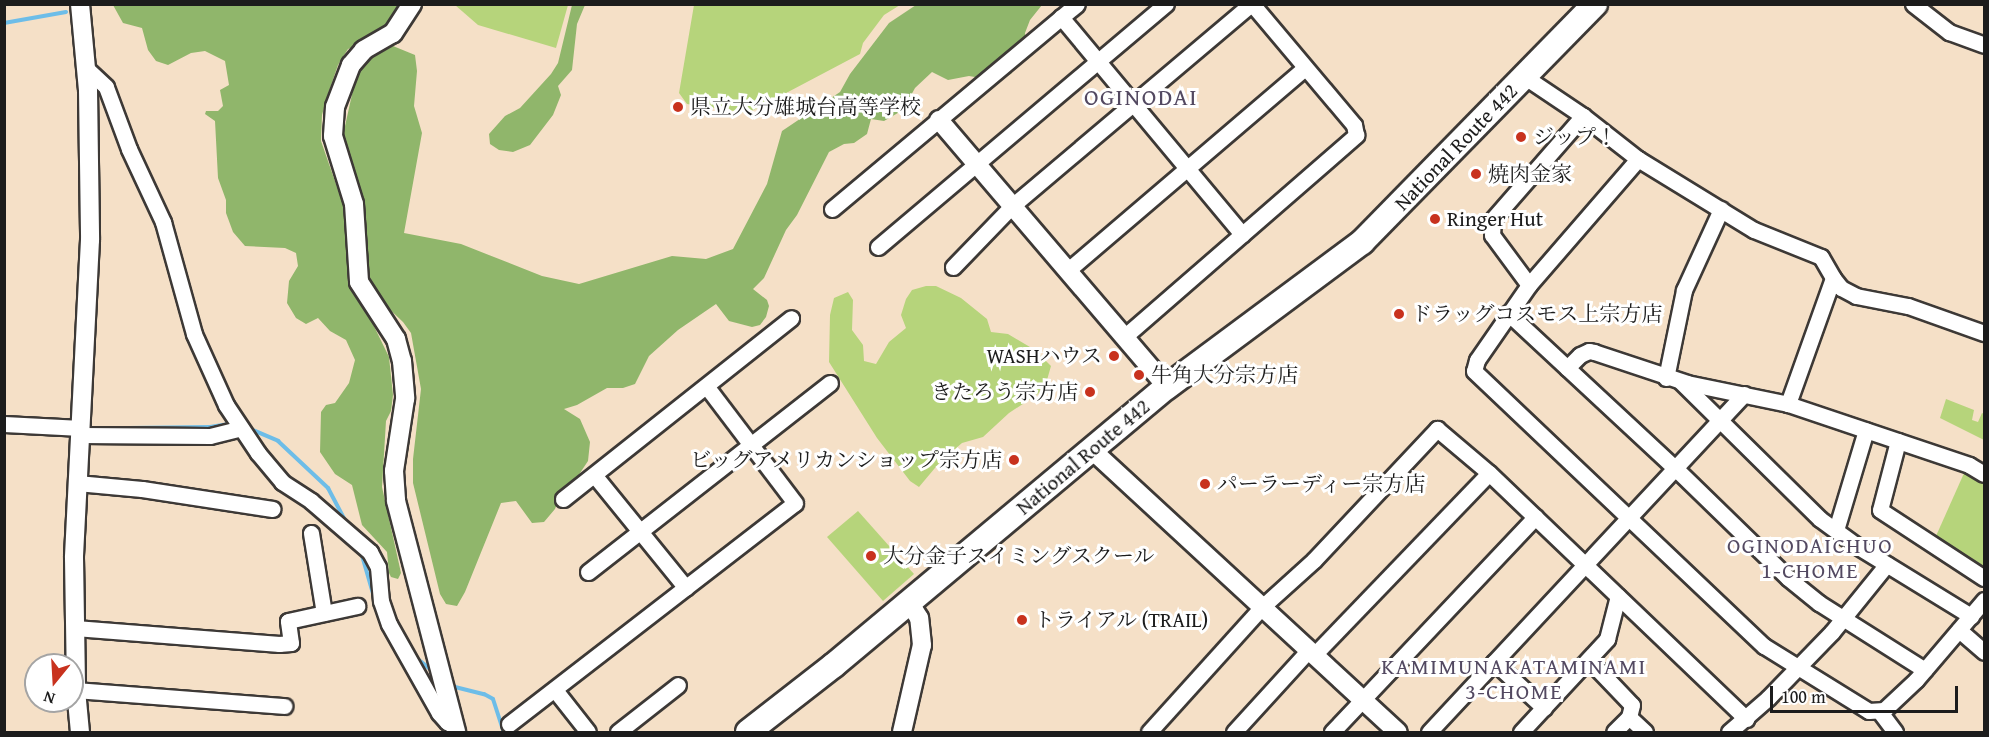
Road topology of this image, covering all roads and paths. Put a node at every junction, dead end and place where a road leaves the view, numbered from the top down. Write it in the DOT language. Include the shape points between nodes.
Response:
graph roads {
  1 [pos="80,4"];
  2 [pos="412,4"];
  3 [pos="1077,4"];
  4 [pos="1166,4"];
  5 [pos="1251,4"];
  6 [pos="1595,4"];
  7 [pos="1913,4"];
  8 [pos="1061,17"];
  9 [pos="1984,45"];
  10 [pos="1098,62"];
  11 [pos="1305,68"];
  12 [pos="87,69"];
  13 [pos="1525,76"];
  14 [pos="1133,104"];
  15 [pos="1583,116"];
  16 [pos="939,120"];
  17 [pos="1638,159"];
  18 [pos="976,164"];
  19 [pos="1188,168"];
  20 [pos="1012,206"];
  21 [pos="832,209"];
  22 [pos="1720,209"];
  23 [pos="1242,234"];
  24 [pos="878,247"];
  25 [pos="953,267"];
  26 [pos="1067,271"];
  27 [pos="1833,279"];
  28 [pos="1529,285"];
  29 [pos="1508,314"];
  30 [pos="791,318"];
  31 [pos="1984,333"];
  32 [pos="1124,337"];
  33 [pos="1567,368"];
  34 [pos="1673,380"];
  35 [pos="830,382"];
  36 [pos="707,387"];
  37 [pos="1167,387"];
  38 [pos="1744,394"];
  39 [pos="1788,404"];
  40 [pos="1719,420"];
  41 [pos="4,424"];
  42 [pos="241,428"];
  43 [pos="1866,430"];
  44 [pos="81,432"];
  45 [pos="1898,441"];
  46 [pos="752,444"];
  47 [pos="1092,450"];
  48 [pos="1675,468"];
  49 [pos="1489,473"];
  50 [pos="1984,474"];
  51 [pos="595,476"];
  52 [pos="77,483"];
  53 [pos="563,499"];
  54 [pos="272,509"];
  55 [pos="1535,517"];
  56 [pos="1628,518"];
  57 [pos="1836,530"];
  58 [pos="641,531"];
  59 [pos="311,533"];
  60 [pos="1887,564"];
  61 [pos="1585,565"];
  62 [pos="588,572"];
  63 [pos="1984,578"];
  64 [pos="686,588"];
  65 [pos="1618,596"];
  66 [pos="1984,600"];
  67 [pos="909,602"];
  68 [pos="357,606"];
  69 [pos="1262,607"];
  70 [pos="324,613"];
  71 [pos="1971,616"];
  72 [pos="1843,619"];
  73 [pos="75,628"];
  74 [pos="1959,630"];
  75 [pos="1312,652"];
  76 [pos="1984,652"];
  77 [pos="75,653"];
  78 [pos="1589,660"];
  79 [pos="1494,662"];
  80 [pos="1797,668"];
  81 [pos="1925,670"];
  82 [pos="678,685"];
  83 [pos="555,690"];
  84 [pos="84,691"];
  85 [pos="1363,699"];
  86 [pos="284,706"];
  87 [pos="1544,708"];
  88 [pos="1880,712"];
  89 [pos="78,713"];
  90 [pos="1629,717"];
  91 [pos="1746,719"];
  92 [pos="509,724"];
  93 [pos="455,726"];
  94 [pos="80,732"];
  95 [pos="588,732"];
  96 [pos="618,732"];
  97 [pos="748,732"];
  98 [pos="902,732"];
  99 [pos="1149,732"];
  100 [pos="1234,732"];
  101 [pos="1332,732"];
  102 [pos="1398,732"];
  103 [pos="1429,732"];
  104 [pos="1521,732"];
  105 [pos="1614,732"];
  106 [pos="1645,732"];
  107 [pos="1730,732"];
  108 [pos="1895,732"];
  1 -- 12 [label="street"];
  2 -- 93 [label="street" via="397,28 364,50 351,65 337,99 333,136 354,204 359,282 396,339 402,361 405,399 394,471 396,501"];
  3 -- 8 [label="street"];
  4 -- 10 [label="street"];
  5 -- 11 [label="street"];
  5 -- 14 [label="street"];
  6 -- 13 [label="highway, National Route 442"];
  7 -- 9 [label="street" via="1949,32"];
  8 -- 10 [label="street"];
  8 -- 16 [label="street"];
  10 -- 14 [label="street"];
  10 -- 18 [label="street"];
  11 -- 19 [label="street"];
  11 -- 23 [label="street" via="1354,125 1356,135"];
  12 -- 42 [label="street" via="106,87 163,222 194,334"];
  12 -- 44 [label="street" via="90,240"];
  13 -- 15 [label="street"];
  13 -- 37 [label="highway, National Route 442" via="1362,242"];
  14 -- 19 [label="street"];
  14 -- 20 [label="street"];
  15 -- 17 [label="street"];
  15 -- 28 [label="street" via="1493,219 1492,235"];
  16 -- 18 [label="street"];
  16 -- 21 [label="street"];
  17 -- 22 [label="street"];
  17 -- 28 [label="street"];
  18 -- 20 [label="street"];
  18 -- 24 [label="street"];
  19 -- 23 [label="street"];
  19 -- 26 [label="street"];
  20 -- 25 [label="street"];
  20 -- 26 [label="street"];
  22 -- 27 [label="street" via="1761,234 1818,255"];
  22 -- 34 [label="street" via="1684,290"];
  23 -- 32 [label="street"];
  26 -- 32 [label="street"];
  27 -- 31 [label="street" via="1856,296 1916,308"];
  27 -- 39 [label="street"];
  28 -- 29 [label="street"];
  29 -- 33 [label="street"];
  29 -- 56 [label="street" via="1477,360 1474,371"];
  30 -- 36 [label="street"];
  32 -- 37 [label="street"];
  33 -- 34 [label="street" via="1589,351"];
  33 -- 48 [label="street"];
  34 -- 38 [label="street"];
  34 -- 40 [label="street"];
  35 -- 46 [label="street"];
  36 -- 46 [label="street"];
  36 -- 51 [label="street"];
  37 -- 47 [label="highway, National Route 442"];
  38 -- 39 [label="street"];
  38 -- 40 [label="street"];
  39 -- 43 [label="street"];
  40 -- 48 [label="street"];
  40 -- 57 [label="street"];
  41 -- 44 [label="street"];
  42 -- 44 [label="street" via="210,436"];
  42 -- 93 [label="street" via="282,483 310,501 370,552 378,567 381,601 389,624 439,713"];
  43 -- 45 [label="street"];
  43 -- 57 [label="street"];
  44 -- 52 [label="street"];
  45 -- 50 [label="street" via="1969,465"];
  45 -- 63 [label="street" via="1880,510"];
  46 -- 58 [label="street"];
  46 -- 64 [label="street" via="795,503"];
  47 -- 67 [label="highway, National Route 442"];
  47 -- 69 [label="street"];
  48 -- 56 [label="street"];
  48 -- 72 [label="street" via="1788,578"];
  49 -- 55 [label="street"];
  49 -- 69 [label="street" via="1442,430 1432,432 1314,560"];
  49 -- 75 [label="street"];
  51 -- 53 [label="street"];
  51 -- 58 [label="street"];
  52 -- 54 [label="street" via="153,490"];
  52 -- 73 [label="street"];
  55 -- 61 [label="street"];
  55 -- 85 [label="street"];
  56 -- 61 [label="street"];
  56 -- 80 [label="street" via="1764,646"];
  57 -- 60 [label="street"];
  58 -- 62 [label="street"];
  58 -- 64 [label="street"];
  59 -- 70 [label="street"];
  60 -- 71 [label="street"];
  60 -- 72 [label="street"];
  61 -- 65 [label="street"];
  61 -- 79 [label="street"];
  64 -- 83 [label="street"];
  65 -- 78 [label="street" via="1607,639"];
  65 -- 91 [label="street"];
  66 -- 71 [label="street"];
  67 -- 97 [label="highway, National Route 442"];
  67 -- 98 [label="street" via="919,618 922,645"];
  68 -- 70 [label="street"];
  69 -- 75 [label="street"];
  69 -- 99 [label="street"];
  70 -- 73 [label="street" via="288,621 291,643 279,644"];
  71 -- 74 [label="street"];
  72 -- 80 [label="street"];
  72 -- 81 [label="street"];
  73 -- 77 [label="street"];
  74 -- 76 [label="street"];
  74 -- 81 [label="street"];
  75 -- 85 [label="street"];
  75 -- 100 [label="street"];
  78 -- 87 [label="street"];
  78 -- 90 [label="street" via="1631,701"];
  79 -- 87 [label="street"];
  79 -- 103 [label="street"];
  80 -- 88 [label="street" via="1869,711"];
  80 -- 91 [label="street"];
  81 -- 88 [label="street"];
  82 -- 96 [label="street"];
  83 -- 92 [label="street"];
  83 -- 95 [label="street"];
  84 -- 86 [label="street"];
  85 -- 101 [label="street"];
  85 -- 102 [label="street"];
  87 -- 104 [label="street"];
  88 -- 108 [label="street"];
  89 -- 94 [label="street"];
  90 -- 105 [label="street"];
  90 -- 106 [label="street"];
  91 -- 107 [label="street"];
}
